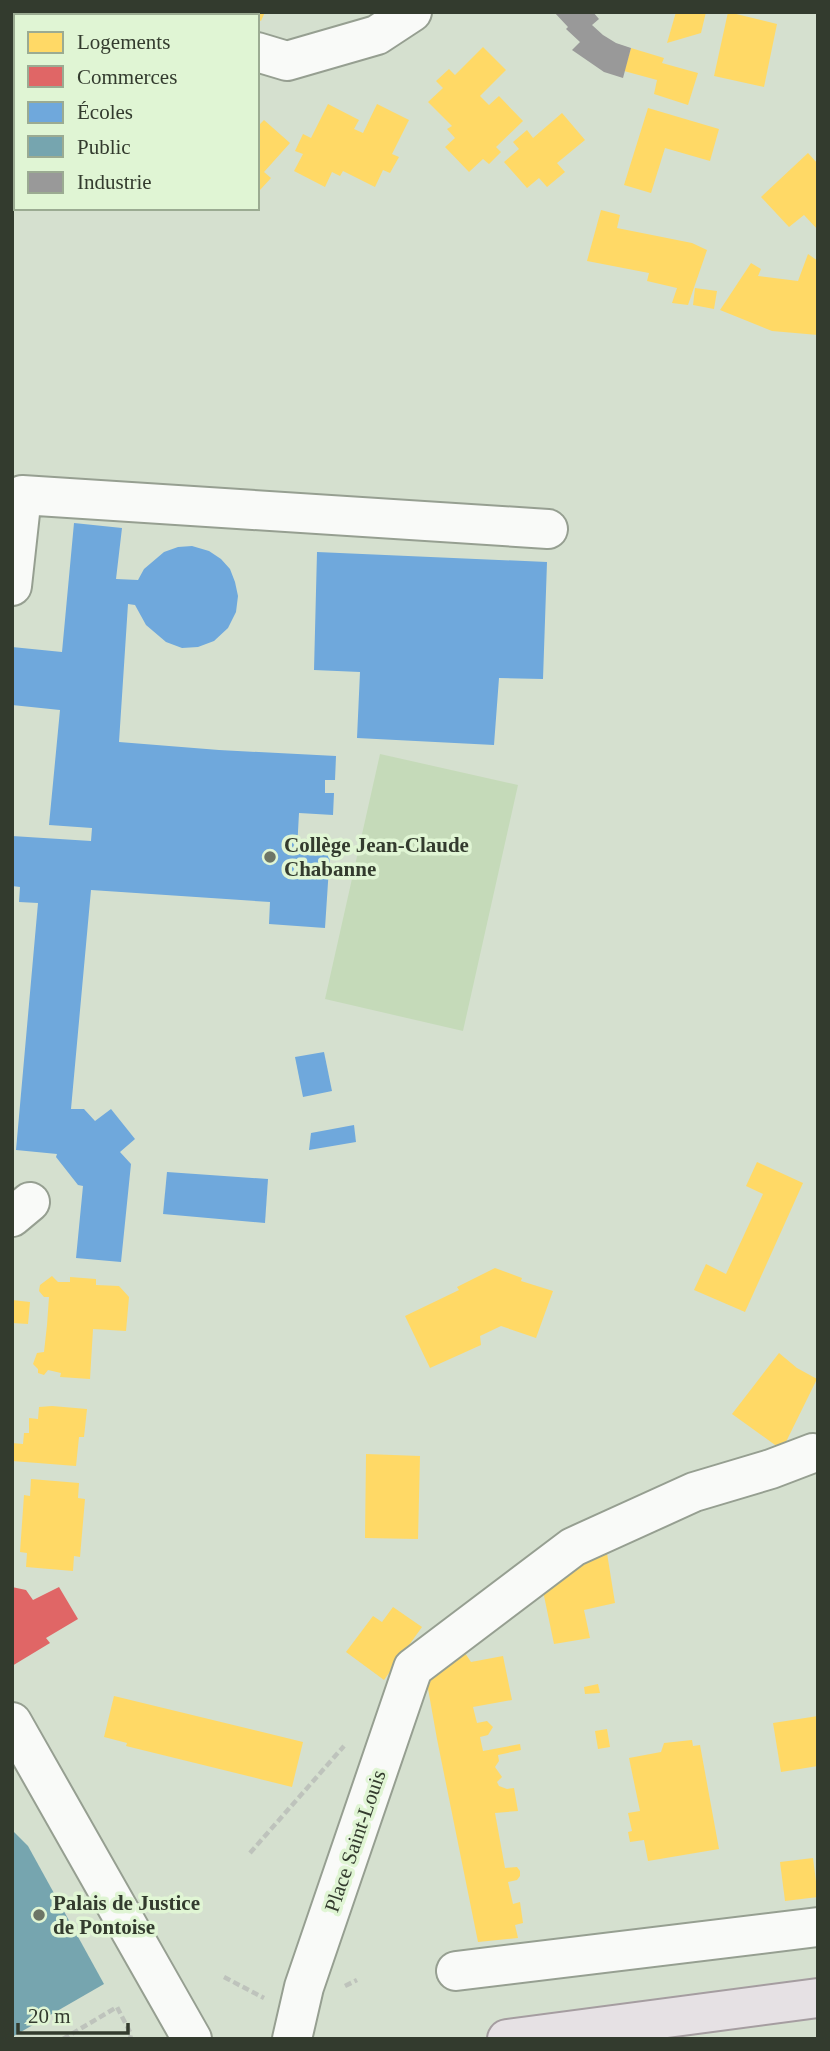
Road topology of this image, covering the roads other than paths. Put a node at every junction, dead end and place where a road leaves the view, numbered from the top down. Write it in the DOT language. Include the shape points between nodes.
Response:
graph roads {
  1 [pos="412,12"];
  2 [pos="259,53"];
  3 [pos="548,529"];
  4 [pos="12,586"];
  5 [pos="816,1450"];
  6 [pos="12,1722"];
  7 [pos="818,1927"];
  8 [pos="456,1971"];
  9 [pos="818,1998"];
  10 [pos="192,2039"];
  11 [pos="292,2039"];
  12 [pos="507,2039"];
  1 -- 2 [label="street" via="377,35 287,61"];
  3 -- 4 [label="street" via="22,495"];
  5 -- 11 [label="street, Place Saint-Louis" via="694,1492 573,1547 413,1668 304,1987"];
  6 -- 10 [label="street"];
  7 -- 8 [label="street"];
  9 -- 12 [label="main road"];
}
